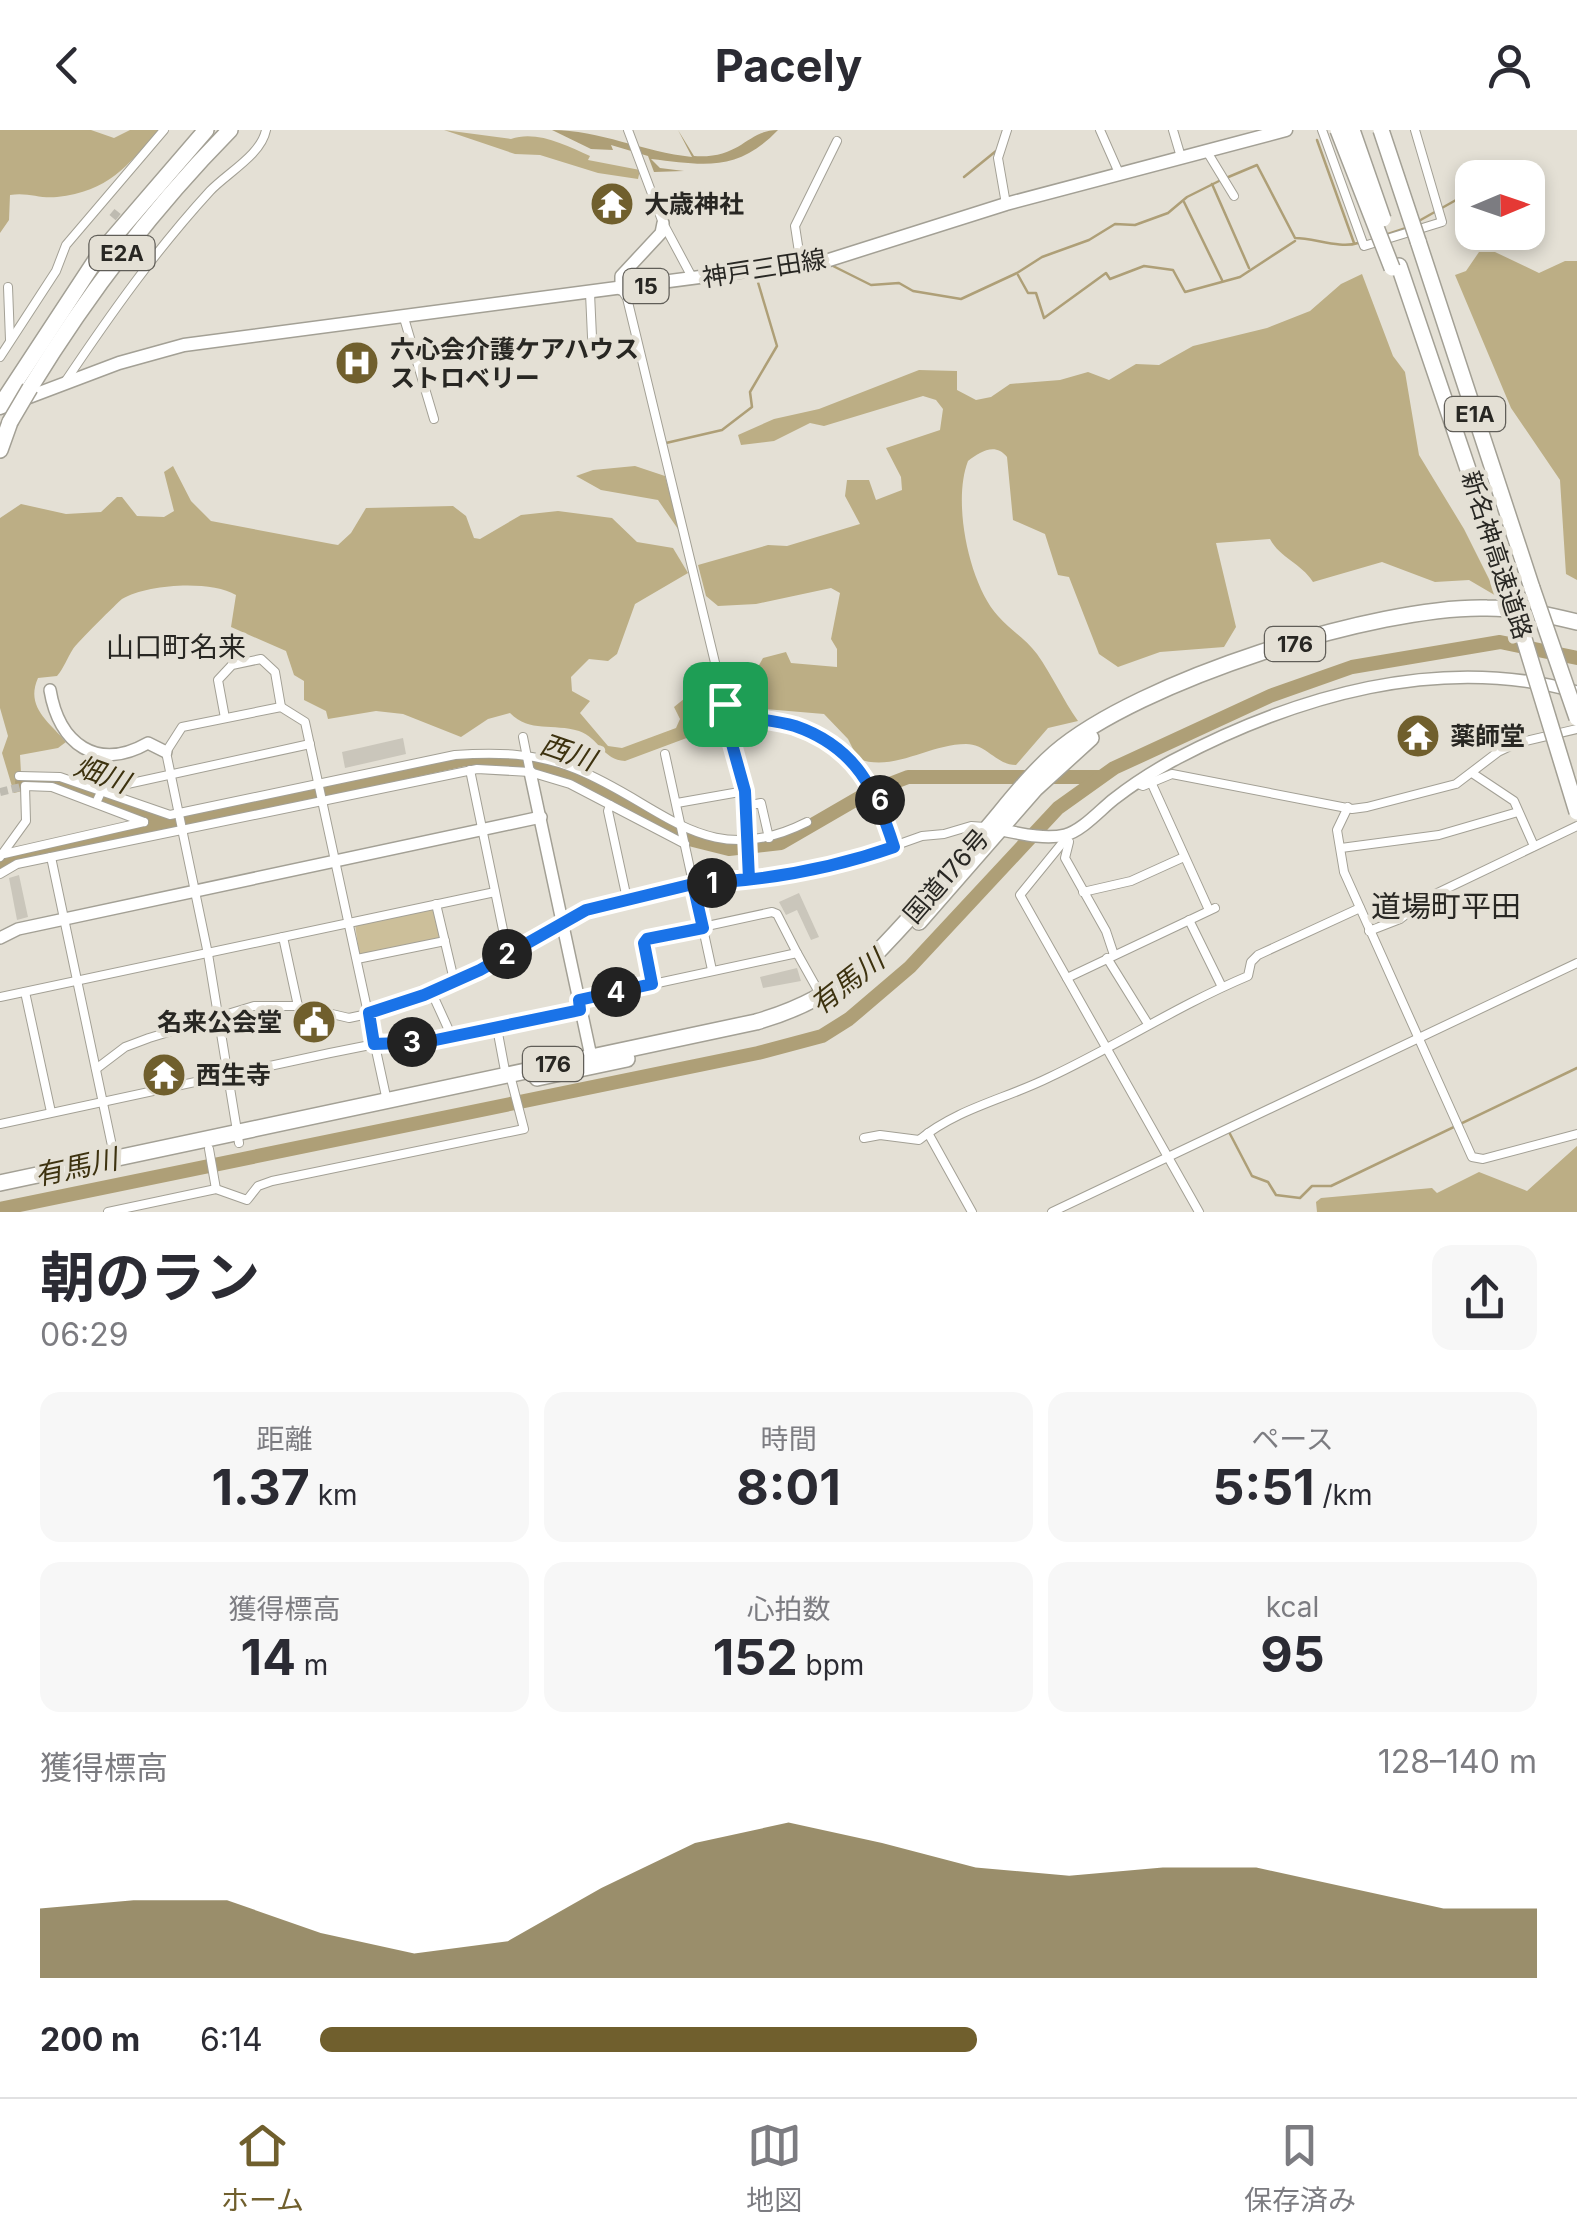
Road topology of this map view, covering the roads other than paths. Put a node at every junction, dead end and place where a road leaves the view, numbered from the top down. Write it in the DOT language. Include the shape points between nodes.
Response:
graph roads {
  1 [pos="164,130"];
  2 [pos="196,130"];
  3 [pos="206,130"];
  4 [pos="230,130"];
  5 [pos="238,130"];
  6 [pos="266,130"];
  7 [pos="628,130"];
  8 [pos="1007,130"];
  9 [pos="1100,130"];
  10 [pos="1174,130"];
  11 [pos="1286,130"];
  12 [pos="1322,130"];
  13 [pos="1338,130"];
  14 [pos="1352,130"];
  15 [pos="1384,130"];
  16 [pos="1414,130"];
  17 [pos="1248,134"];
  18 [pos="837,141"];
  19 [pos="1206,150"];
  20 [pos="1181,157"];
  21 [pos="1119,173"];
  22 [pos="1234,196"];
  23 [pos="101,204"];
  24 [pos="1006,204"];
  25 [pos="112,212"];
  26 [pos="663,223"];
  27 [pos="801,264"];
  28 [pos="1395,267"];
  29 [pos="693,279"];
  30 [pos="8,286"];
  31 [pos="621,289"];
  32 [pos="590,293"];
  33 [pos="404,318"];
  34 [pos="59,326"];
  35 [pos="592,336"];
  36 [pos="10,340"];
  37 [pos="0,356"];
  38 [pos="63,386"];
  39 [pos="2,402"];
  40 [pos="434,419"];
  41 [pos="10,422"];
  42 [pos="0,440"];
  43 [pos="0,450"];
  44 [pos="1577,622"];
  45 [pos="1577,631"];
  46 [pos="50,690"];
  47 [pos="1577,692"];
  48 [pos="725,704"];
  49 [pos="281,707"];
  50 [pos="225,718"];
  51 [pos="1577,718"];
  52 [pos="1577,729"];
  53 [pos="523,737"];
  54 [pos="310,744"];
  55 [pos="166,752"];
  56 [pos="665,754"];
  57 [pos="526,755"];
  58 [pos="470,770"];
  59 [pos="530,772"];
  60 [pos="1472,773"];
  61 [pos="170,775"];
  62 [pos="19,776"];
  63 [pos="1151,782"];
  64 [pos="319,783"];
  65 [pos="1136,784"];
  66 [pos="1027,789"];
  67 [pos="745,791"];
  68 [pos="98,798"];
  69 [pos="322,799"];
  70 [pos="677,804"];
  71 [pos="610,805"];
  72 [pos="746,806"];
  73 [pos="1348,807"];
  74 [pos="1518,812"];
  75 [pos="1577,812"];
  76 [pos="178,815"];
  77 [pos="541,817"];
  78 [pos="807,822"];
  79 [pos="681,824"];
  80 [pos="1577,826"];
  81 [pos="180,828"];
  82 [pos="995,828"];
  83 [pos="482,830"];
  84 [pos="1068,833"];
  85 [pos="769,838"];
  86 [pos="748,841"];
  87 [pos="685,844"];
  88 [pos="1534,846"];
  89 [pos="894,847"];
  90 [pos="1340,848"];
  91 [pos="2,856"];
  92 [pos="51,857"];
  93 [pos="1184,857"];
  94 [pos="336,860"];
  95 [pos="0,874"];
  96 [pos="749,879"];
  97 [pos="693,884"];
  98 [pos="194,890"];
  99 [pos="495,892"];
  100 [pos="1083,892"];
  101 [pos="627,899"];
  102 [pos="436,904"];
  103 [pos="1360,908"];
  104 [pos="65,919"];
  105 [pos="1189,920"];
  106 [pos="564,921"];
  107 [pos="349,922"];
  108 [pos="703,928"];
  109 [pos="1370,931"];
  110 [pos="283,937"];
  111 [pos="0,938"];
  112 [pos="444,941"];
  113 [pos="798,953"];
  114 [pos="208,954"];
  115 [pos="508,954"];
  116 [pos="1110,957"];
  117 [pos="357,960"];
  118 [pos="1577,963"];
  119 [pos="712,970"];
  120 [pos="1066,978"];
  121 [pos="76,980"];
  122 [pos="454,980"];
  123 [pos="652,984"];
  124 [pos="1222,987"];
  125 [pos="26,992"];
  126 [pos="432,992"];
  127 [pos="0,997"];
  128 [pos="822,998"];
  129 [pos="580,1005"];
  130 [pos="298,1006"];
  131 [pos="369,1013"];
  132 [pos="218,1015"];
  133 [pos="1148,1024"];
  134 [pos="497,1028"];
  135 [pos="452,1037"];
  136 [pos="1417,1038"];
  137 [pos="374,1044"];
  138 [pos="1106,1048"];
  139 [pos="592,1061"];
  140 [pos="96,1069"];
  141 [pos="227,1076"];
  142 [pos="511,1081"];
  143 [pos="387,1101"];
  144 [pos="102,1102"];
  145 [pos="51,1112"];
  146 [pos="0,1124"];
  147 [pos="928,1133"];
  148 [pos="1577,1134"];
  149 [pos="239,1138"];
  150 [pos="864,1138"];
  151 [pos="209,1152"];
  152 [pos="1169,1155"];
  153 [pos="115,1160"];
  154 [pos="0,1184"];
  155 [pos="216,1189"];
  156 [pos="0,1194"];
  157 [pos="108,1212"];
  158 [pos="972,1212"];
  159 [pos="1052,1212"];
  160 [pos="1200,1212"];
  1 -- 23 [label="street"];
  2 -- 34 [label="highway" via="107,232"];
  3 -- 34 [label="highway, E2A" via="100,252"];
  4 -- 34 [label="highway, E2A"];
  5 -- 34 [label="highway"];
  6 -- 38 [label="street" via="262,143 156,247"];
  7 -- 26 [label="street"];
  8 -- 24 [label="street" via="998,158"];
  9 -- 21 [label="street"];
  10 -- 20 [label="street"];
  11 -- 17 [label="main road, 神戸三田線 / 15"];
  12 -- 16 [label="street" via="1364,246 1442,222"];
  13 -- 28 [label="highway, bridge"];
  14 -- 28 [label="highway, 新名神高速道路 / E1A, bridge"];
  15 -- 51 [label="highway, 新名神高速道路 / E1A, bridge"];
  17 -- 19 [label="main road, 神戸三田線 / 15"];
  18 -- 27 [label="street" via="795,226"];
  19 -- 20 [label="main road, 神戸三田線 / 15"];
  19 -- 22 [label="street"];
  20 -- 21 [label="main road, 神戸三田線 / 15"];
  21 -- 24 [label="main road, 神戸三田線 / 15"];
  23 -- 25 [label="street"];
  23 -- 36 [label="street" via="66,245"];
  24 -- 27 [label="main road, 神戸三田線 / 15"];
  26 -- 29 [label="street"];
  26 -- 31 [label="street" via="621,276"];
  27 -- 29 [label="main road, 神戸三田線 / 15"];
  28 -- 75 [label="highway, 新名神高速道路 / E1A, bridge" via="1462,448"];
  29 -- 31 [label="main road, 神戸三田線 / 15"];
  30 -- 36 [label="street"];
  31 -- 32 [label="main road, 神戸三田線 / 15"];
  31 -- 48 [label="street"];
  32 -- 33 [label="main road, 神戸三田線 / 15"];
  32 -- 35 [label="street"];
  33 -- 38 [label="main road, 神戸三田線 / 15" via="184,345"];
  33 -- 40 [label="street"];
  34 -- 39 [label="highway, E2A"];
  34 -- 41 [label="highway, E2A, bridge"];
  36 -- 37 [label="street"];
  38 -- 39 [label="main road, 神戸三田線 / 15"];
  41 -- 42 [label="highway, E2A"];
  41 -- 43 [label="highway"];
  44 -- 66 [label="highway, 国道176号 / 176" via="1487,608 1424,612 1336,631 1125,708 1039,768"];
  45 -- 66 [label="highway, 国道176号 / 176" via="1484,617 1364,632 1143,709"];
  46 -- 55 [label="street" via="79,748 102,755 148,743"];
  47 -- 65 [label="street" via="1501,676 1390,682 1217,739"];
  48 -- 67 [label="street" via="720,722"];
  48 -- 89 [label="street" via="733,715 794,726 842,752 872,785"];
  49 -- 50 [label="street"];
  49 -- 50 [label="street" via="274,672 261,659 232,665 218,680"];
  49 -- 54 [label="street" via="305,722"];
  50 -- 55 [label="street" via="182,727"];
  52 -- 60 [label="street" via="1517,743"];
  53 -- 57 [label="street"];
  54 -- 61 [label="street"];
  54 -- 64 [label="street"];
  55 -- 61 [label="street"];
  56 -- 70 [label="street"];
  57 -- 59 [label="street"];
  57 -- 64 [label="street" via="455,755"];
  57 -- 79 [label="street" via="573,768"];
  58 -- 59 [label="street"];
  58 -- 69 [label="street"];
  58 -- 83 [label="street"];
  59 -- 71 [label="street"];
  59 -- 77 [label="street"];
  60 -- 73 [label="street" via="1418,796"];
  60 -- 74 [label="street" via="1514,801"];
  61 -- 68 [label="street"];
  61 -- 76 [label="street"];
  62 -- 68 [label="street" via="46,774"];
  63 -- 65 [label="street"];
  63 -- 73 [label="street" via="1172,774"];
  63 -- 93 [label="street"];
  64 -- 69 [label="street"];
  64 -- 76 [label="street"];
  65 -- 84 [label="street"];
  66 -- 82 [label="highway, 国道176号 / 176"];
  67 -- 70 [label="street"];
  67 -- 72 [label="street"];
  68 -- 76 [label="street"];
  68 -- 91 [label="street" via="25,786 26,821"];
  68 -- 91 [label="street" via="144,824"];
  69 -- 81 [label="street"];
  69 -- 94 [label="street"];
  70 -- 79 [label="street"];
  71 -- 87 [label="street"];
  71 -- 101 [label="street"];
  72 -- 85 [label="street" via="760,803"];
  72 -- 86 [label="street"];
  73 -- 90 [label="street" via="1337,830"];
  74 -- 88 [label="street"];
  74 -- 90 [label="street" via="1439,836"];
  76 -- 81 [label="street"];
  77 -- 83 [label="street"];
  77 -- 106 [label="street"];
  78 -- 85 [label="street"];
  79 -- 86 [label="street" via="720,840"];
  79 -- 87 [label="street"];
  80 -- 88 [label="street"];
  81 -- 92 [label="street"];
  81 -- 98 [label="street"];
  82 -- 84 [label="street"];
  82 -- 89 [label="street" via="971,826"];
  82 -- 128 [label="highway, 国道176号 / 176" via="868,962"];
  82 -- 139 [label="highway, 国道176号 / 176" via="891,952 822,1009 768,1028"];
  83 -- 94 [label="street"];
  83 -- 99 [label="street"];
  84 -- 100 [label="street" via="1064,850"];
  84 -- 120 [label="street" via="1020,895"];
  85 -- 86 [label="street"];
  86 -- 96 [label="street"];
  87 -- 97 [label="street"];
  88 -- 109 [label="street"];
  89 -- 96 [label="street" via="829,869"];
  90 -- 103 [label="street"];
  92 -- 95 [label="street"];
  92 -- 104 [label="street"];
  93 -- 100 [label="street" via="1131,881"];
  93 -- 105 [label="street" via="1212,909"];
  94 -- 98 [label="street"];
  94 -- 107 [label="street"];
  96 -- 97 [label="street"];
  97 -- 101 [label="street"];
  97 -- 108 [label="street"];
  98 -- 104 [label="street"];
  98 -- 114 [label="street"];
  99 -- 102 [label="street"];
  99 -- 115 [label="street"];
  100 -- 116 [label="street" via="1106,931"];
  101 -- 106 [label="street"];
  102 -- 107 [label="street"];
  102 -- 112 [label="street"];
  103 -- 109 [label="street"];
  103 -- 124 [label="street" via="1258,955 1248,976"];
  104 -- 111 [label="street"];
  104 -- 121 [label="street"];
  105 -- 116 [label="street"];
  105 -- 124 [label="street"];
  106 -- 115 [label="street"];
  106 -- 129 [label="street"];
  107 -- 110 [label="street"];
  107 -- 117 [label="street"];
  108 -- 113 [label="street" via="772,912"];
  108 -- 119 [label="street"];
  108 -- 123 [label="street" via="647,939"];
  109 -- 136 [label="street"];
  110 -- 114 [label="street"];
  110 -- 130 [label="street"];
  112 -- 117 [label="street"];
  112 -- 122 [label="street"];
  113 -- 119 [label="street"];
  113 -- 128 [label="street"];
  114 -- 121 [label="street"];
  114 -- 132 [label="street"];
  115 -- 122 [label="street"];
  116 -- 120 [label="street"];
  116 -- 133 [label="street"];
  117 -- 131 [label="street"];
  118 -- 136 [label="street"];
  119 -- 123 [label="street"];
  120 -- 138 [label="street"];
  121 -- 125 [label="street"];
  121 -- 140 [label="street"];
  122 -- 126 [label="street"];
  123 -- 129 [label="street"];
  124 -- 133 [label="street"];
  125 -- 127 [label="street"];
  125 -- 145 [label="street"];
  126 -- 131 [label="street"];
  126 -- 135 [label="street"];
  128 -- 139 [label="highway, 国道176号 / 176" via="756,1022"];
  129 -- 134 [label="street"];
  129 -- 139 [label="street"];
  130 -- 131 [label="street" via="350,1018"];
  130 -- 132 [label="street" via="262,1004"];
  131 -- 137 [label="street"];
  132 -- 140 [label="street" via="125,1047"];
  132 -- 141 [label="street"];
  133 -- 138 [label="street"];
  134 -- 135 [label="street"];
  134 -- 142 [label="street"];
  135 -- 137 [label="street"];
  136 -- 148 [label="street" via="1472,1157"];
  136 -- 152 [label="street"];
  137 -- 141 [label="street"];
  137 -- 143 [label="street"];
  138 -- 147 [label="street"];
  138 -- 152 [label="street"];
  139 -- 142 [label="highway, 国道176号 / 176"];
  140 -- 144 [label="street"];
  141 -- 144 [label="street"];
  141 -- 149 [label="street"];
  142 -- 143 [label="highway, 国道176号 / 176"];
  142 -- 149 [label="highway, 国道176号 / 176"];
  142 -- 155 [label="street" via="524,1129 272,1181 246,1200"];
  143 -- 149 [label="highway, 国道176号 / 176"];
  144 -- 145 [label="street"];
  144 -- 153 [label="street"];
  145 -- 146 [label="street"];
  147 -- 150 [label="street" via="911,1141 880,1134"];
  147 -- 158 [label="street"];
  149 -- 151 [label="highway, 国道176号 / 176"];
  149 -- 153 [label="highway, 国道176号 / 176"];
  151 -- 155 [label="street"];
  151 -- 156 [label="highway, 国道176号 / 176"];
  152 -- 159 [label="street"];
  152 -- 160 [label="street"];
  153 -- 154 [label="highway, 国道176号 / 176"];
  155 -- 157 [label="street"];
}
